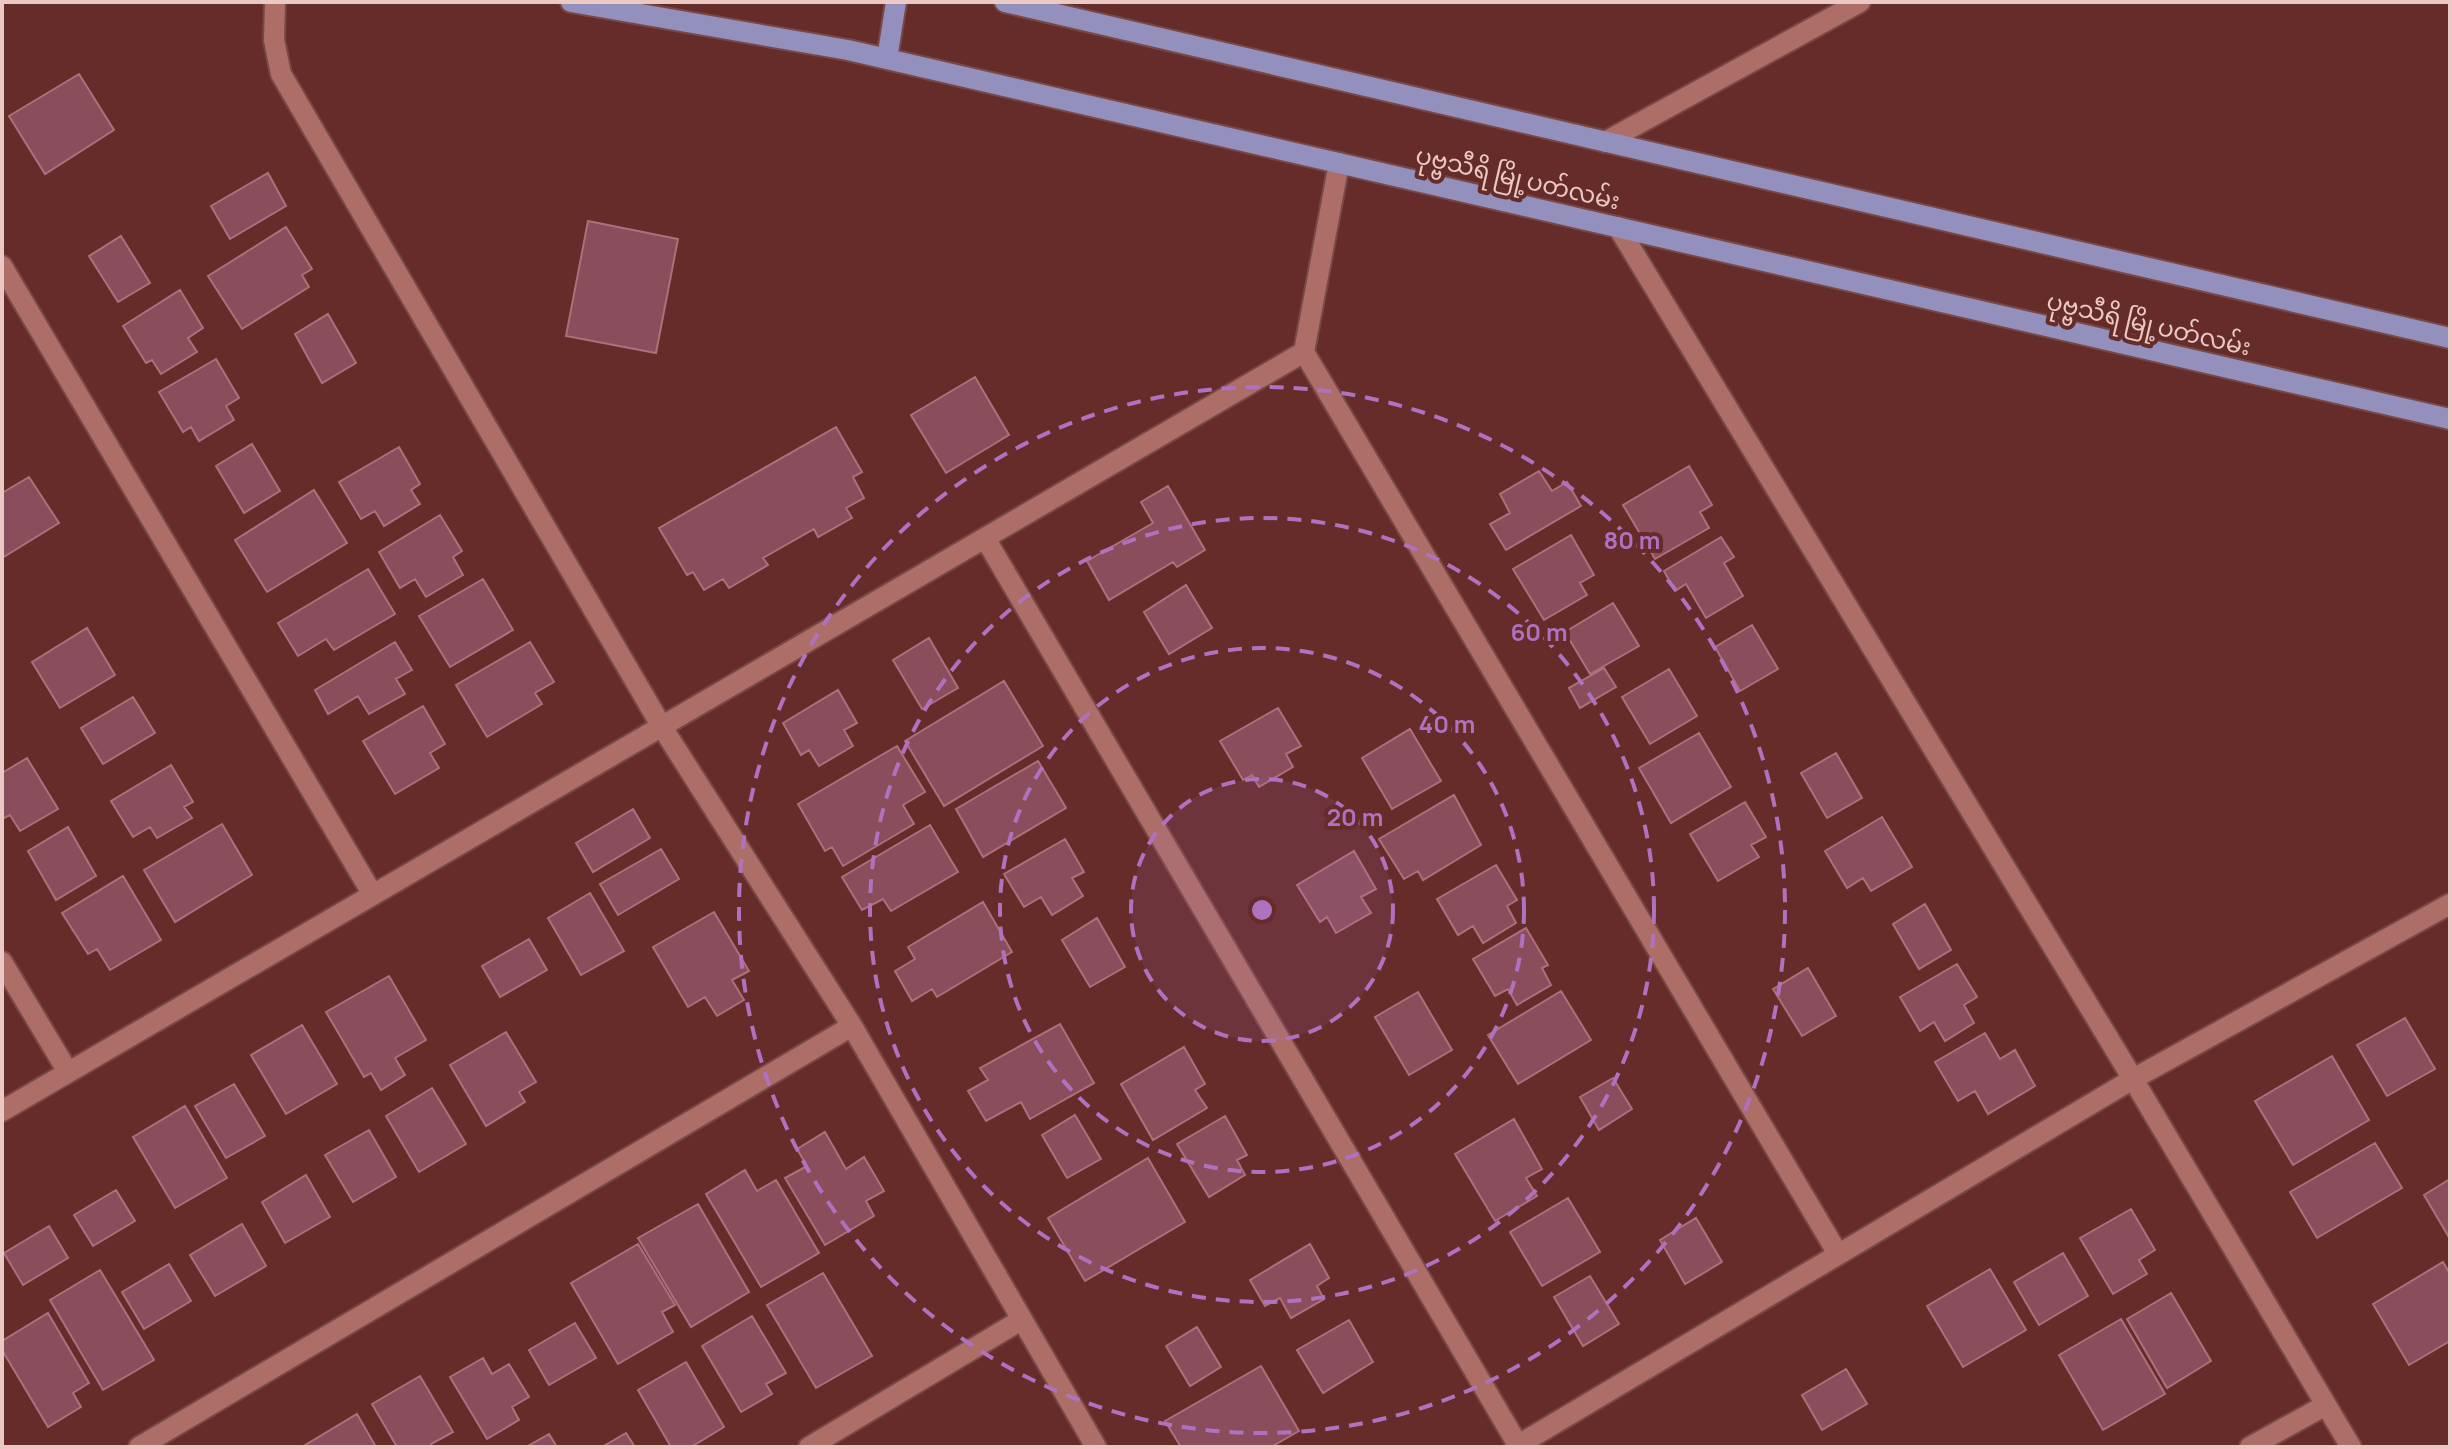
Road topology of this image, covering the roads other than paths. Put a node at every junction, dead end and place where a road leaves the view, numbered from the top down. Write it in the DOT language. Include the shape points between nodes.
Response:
graph roads {
  1 [pos="275,2"];
  2 [pos="571,2"];
  3 [pos="896,2"];
  4 [pos="1007,2"];
  5 [pos="1860,2"];
  6 [pos="887,59"];
  7 [pos="1605,142"];
  8 [pos="1339,163"];
  9 [pos="1618,227"];
  10 [pos="2,266"];
  11 [pos="2450,338"];
  12 [pos="1304,352"];
  13 [pos="2450,419"];
  14 [pos="985,538"];
  15 [pos="662,727"];
  16 [pos="373,895"];
  17 [pos="2450,904"];
  18 [pos="2,962"];
  19 [pos="852,1026"];
  20 [pos="68,1072"];
  21 [pos="2133,1079"];
  22 [pos="2,1111"];
  23 [pos="1838,1254"];
  24 [pos="1021,1320"];
  25 [pos="2326,1405"];
  26 [pos="1516,1446"];
  27 [pos="139,1447"];
  28 [pos="809,1447"];
  29 [pos="1096,1447"];
  30 [pos="2250,1447"];
  31 [pos="2351,1447"];
  1 -- 15 [label="street" via="274,40 281,74"];
  2 -- 6 [label="main road, ပုဗ္ဗသီရိ မြို့ပတ်လမ်း"];
  3 -- 6 [label="main road"];
  4 -- 7 [label="main road"];
  5 -- 7 [label="street"];
  6 -- 8 [label="main road, ပုဗ္ဗသီရိ မြို့ပတ်လမ်း"];
  7 -- 11 [label="main road"];
  8 -- 9 [label="main road, ပုဗ္ဗသီရိ မြို့ပတ်လမ်း"];
  8 -- 12 [label="street"];
  9 -- 13 [label="main road, ပုဗ္ဗသီရိ မြို့ပတ်လမ်း"];
  9 -- 21 [label="street"];
  10 -- 16 [label="street"];
  12 -- 14 [label="street"];
  12 -- 23 [label="street"];
  14 -- 15 [label="street"];
  14 -- 26 [label="street"];
  15 -- 16 [label="street"];
  15 -- 19 [label="street"];
  16 -- 20 [label="street"];
  17 -- 21 [label="street"];
  18 -- 20 [label="street"];
  19 -- 24 [label="street"];
  19 -- 27 [label="street"];
  20 -- 22 [label="street"];
  21 -- 23 [label="street"];
  21 -- 25 [label="street"];
  23 -- 26 [label="street"];
  24 -- 28 [label="street"];
  24 -- 29 [label="street"];
  25 -- 30 [label="street"];
  25 -- 31 [label="street"];
}
